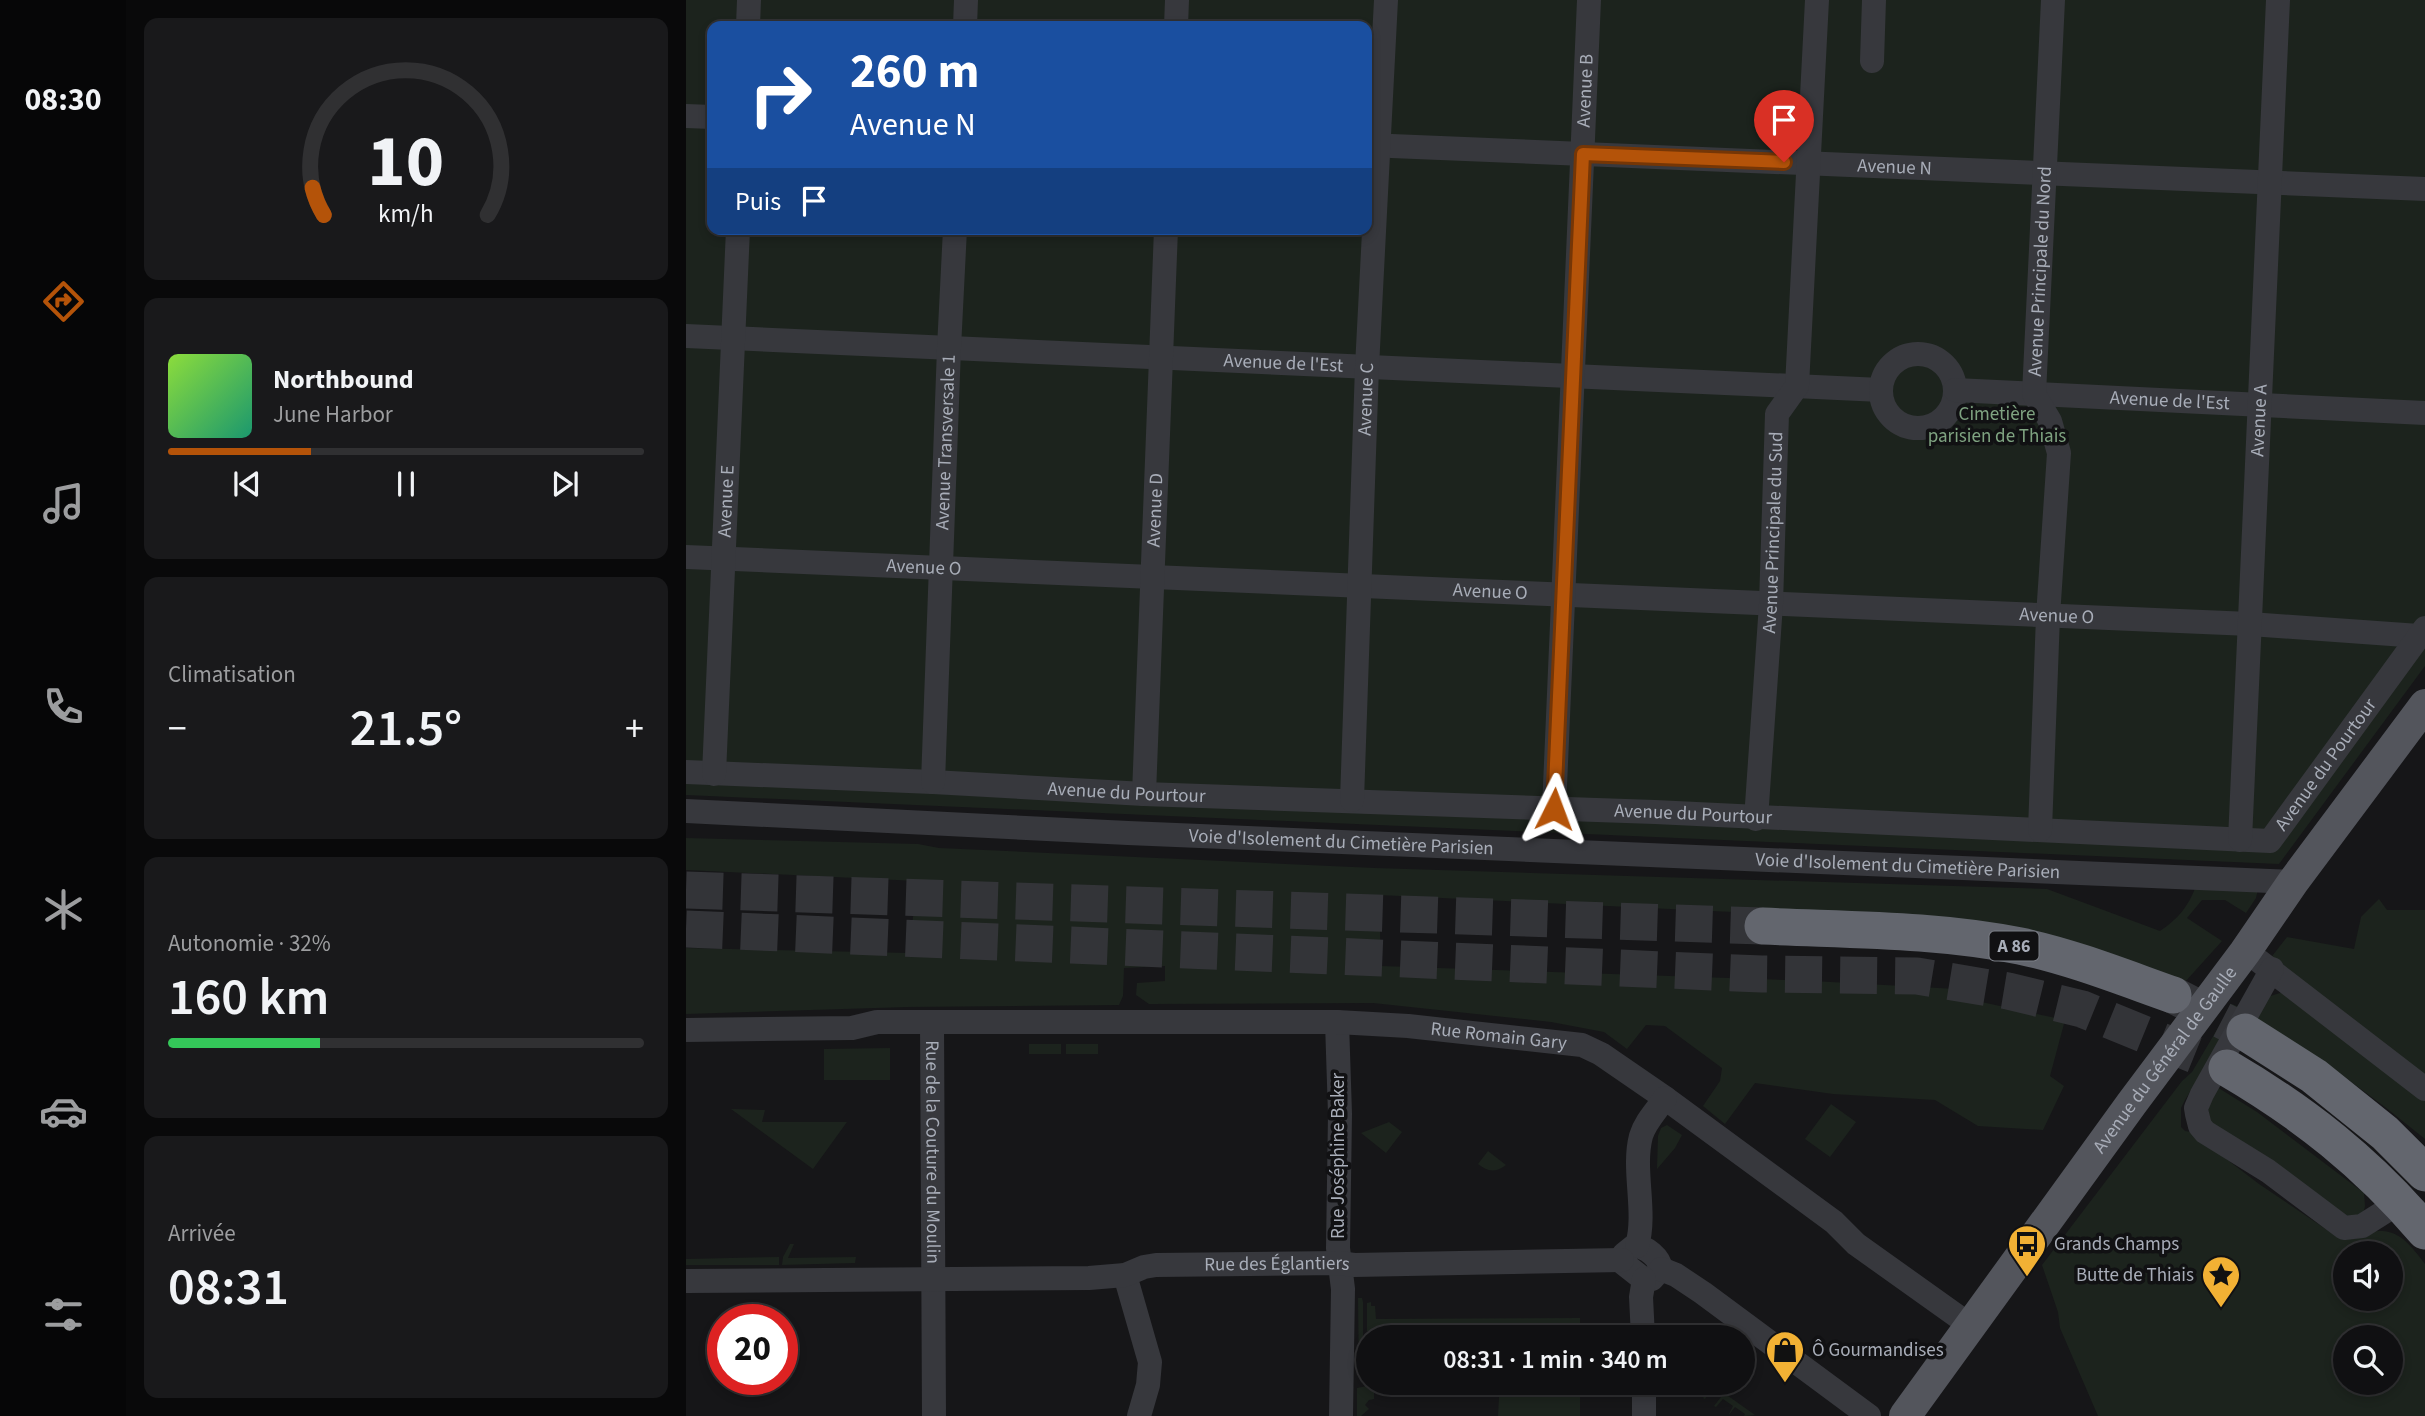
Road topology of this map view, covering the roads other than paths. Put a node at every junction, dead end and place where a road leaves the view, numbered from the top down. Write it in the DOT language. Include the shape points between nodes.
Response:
graph roads {
  1 [pos="750,0"];
  2 [pos="967,0"];
  3 [pos="1177,0"];
  4 [pos="1386,0"];
  5 [pos="1590,0"];
  6 [pos="1817,0"];
  7 [pos="1874,0"];
  8 [pos="2053,0"];
  9 [pos="2278,0"];
  10 [pos="748,21"];
  11 [pos="965,21"];
  12 [pos="1176,21"];
  13 [pos="1872,61"];
  14 [pos="686,116"];
  15 [pos="707,117"];
  16 [pos="1373,145"];
  17 [pos="1583,154"];
  18 [pos="1810,163"];
  19 [pos="2045,173"];
  20 [pos="1372,182"];
  21 [pos="2270,183"];
  22 [pos="2425,189"];
  23 [pos="738,235"];
  24 [pos="955,235"];
  25 [pos="1166,235"];
  26 [pos="1371,235"];
  27 [pos="686,336"];
  28 [pos="733,338"];
  29 [pos="949,348"];
  30 [pos="1161,357"];
  31 [pos="1367,367"];
  32 [pos="1573,376"];
  33 [pos="1797,386"];
  34 [pos="1881,390"];
  35 [pos="1955,390"];
  36 [pos="2034,394"];
  37 [pos="2260,405"];
  38 [pos="2425,413"];
  39 [pos="686,557"];
  40 [pos="723,558"];
  41 [pos="941,568"];
  42 [pos="1153,577"];
  43 [pos="1359,586"];
  44 [pos="1563,595"];
  45 [pos="1771,604"];
  46 [pos="2048,615"];
  47 [pos="2250,624"];
  48 [pos="2422,632"];
  49 [pos="2425,705"];
  50 [pos="686,772"];
  51 [pos="714,774"];
  52 [pos="933,782"];
  53 [pos="1144,794"];
  54 [pos="1352,800"];
  55 [pos="1554,809"];
  56 [pos="686,811"];
  57 [pos="1756,818"];
  58 [pos="2040,830"];
  59 [pos="2240,840"];
  60 [pos="2293,882"];
  61 [pos="1763,926"];
  62 [pos="2245,952"];
  63 [pos="2272,969"];
  64 [pos="2173,995"];
  65 [pos="932,1022"];
  66 [pos="1337,1022"];
  67 [pos="686,1030"];
  68 [pos="2245,1032"];
  69 [pos="2227,1068"];
  70 [pos="2425,1089"];
  71 [pos="1665,1098"];
  72 [pos="2425,1173"];
  73 [pos="2400,1202"];
  74 [pos="2425,1231"];
  75 [pos="1630,1253"];
  76 [pos="1339,1263"];
  77 [pos="1653,1274"];
  78 [pos="1125,1276"];
  79 [pos="934,1279"];
  80 [pos="686,1281"];
  81 [pos="1642,1325"];
  82 [pos="1971,1326"];
  83 [pos="1644,1395"];
  84 [pos="1865,1415"];
  85 [pos="934,1416"];
  86 [pos="1139,1416"];
  87 [pos="1341,1416"];
  88 [pos="1644,1416"];
  89 [pos="1905,1416"];
  1 -- 10 [label="street"];
  2 -- 11 [label="street"];
  3 -- 12 [label="street"];
  4 -- 16 [label="street, Avenue C"];
  5 -- 17 [label="street, Avenue B"];
  6 -- 18 [label="street"];
  7 -- 13 [label="street"];
  8 -- 19 [label="street, Avenue Principale du Nord"];
  9 -- 21 [label="street, Avenue A"];
  14 -- 15 [label="street"];
  16 -- 17 [label="street, Avenue N"];
  16 -- 20 [label="street, Avenue C"];
  17 -- 18 [label="street, Avenue N"];
  17 -- 32 [label="street, Avenue B"];
  18 -- 19 [label="street, Avenue N"];
  18 -- 33 [label="street"];
  19 -- 21 [label="street, Avenue N"];
  19 -- 36 [label="street, Avenue Principale du Nord"];
  21 -- 22 [label="street, Avenue N"];
  21 -- 37 [label="street, Avenue A"];
  23 -- 28 [label="street, Avenue E"];
  24 -- 29 [label="street, Avenue Transversale 1"];
  25 -- 30 [label="street, Avenue D"];
  26 -- 31 [label="street, Avenue C"];
  27 -- 28 [label="street, Avenue de l'Est"];
  28 -- 29 [label="street, Avenue de l'Est"];
  28 -- 40 [label="street, Avenue E"];
  29 -- 30 [label="street, Avenue de l'Est"];
  29 -- 41 [label="street, Avenue Transversale 1"];
  30 -- 31 [label="street, Avenue de l'Est"];
  30 -- 42 [label="street, Avenue D"];
  31 -- 32 [label="street, Avenue de l'Est"];
  31 -- 43 [label="street, Avenue C"];
  32 -- 33 [label="street, Avenue de l'Est"];
  32 -- 44 [label="street, Avenue B"];
  33 -- 34 [label="street, Avenue de l'Est"];
  33 -- 45 [label="street, Avenue Principale du Sud" via="1777,414"];
  34 -- 35 [label="street" via="1883,377 1899,358 1924,354 1945,365"];
  34 -- 35 [label="street" via="1882,401 1896,421 1918,428 1940,421 1949,412"];
  35 -- 36 [label="street, Avenue de l'Est"];
  36 -- 37 [label="street, Avenue de l'Est"];
  36 -- 46 [label="street, Avenue Principale du Nord" via="2050,421 2059,453"];
  37 -- 38 [label="street, Avenue de l'Est"];
  37 -- 47 [label="street, Avenue A"];
  39 -- 40 [label="street, Avenue O"];
  40 -- 41 [label="street, Avenue O"];
  40 -- 51 [label="street, Avenue E"];
  41 -- 42 [label="street, Avenue O"];
  41 -- 52 [label="street, Avenue Transversale 1"];
  42 -- 43 [label="street, Avenue O"];
  42 -- 53 [label="street, Avenue D"];
  43 -- 44 [label="street, Avenue O"];
  43 -- 54 [label="street, Avenue C"];
  44 -- 45 [label="street, Avenue O"];
  44 -- 55 [label="street, Avenue B"];
  45 -- 46 [label="street, Avenue O"];
  45 -- 57 [label="street, Avenue Principale du Sud"];
  46 -- 47 [label="street, Avenue O"];
  46 -- 58 [label="street, Avenue Principale du Nord"];
  47 -- 48 [label="street, Avenue O"];
  47 -- 59 [label="street, Avenue A"];
  48 -- 59 [label="street, Avenue du Pourtour" via="2270,841"];
  49 -- 60 [label="main road, Avenue du Général de Gaulle"];
  50 -- 51 [label="street, Avenue du Pourtour"];
  51 -- 52 [label="street, Avenue du Pourtour"];
  52 -- 53 [label="street, Avenue du Pourtour"];
  53 -- 54 [label="street, Avenue du Pourtour"];
  54 -- 55 [label="street, Avenue du Pourtour"];
  55 -- 57 [label="street, Avenue du Pourtour"];
  56 -- 60 [label="street, Voie d'Isolement du Cimetière Parisien"];
  57 -- 58 [label="street, Avenue du Pourtour"];
  58 -- 59 [label="street, Avenue du Pourtour"];
  60 -- 62 [label="main road, Avenue du Général de Gaulle"];
  61 -- 64 [label="highway, A 86" via="1935,934 2019,946"];
  62 -- 63 [label="street"];
  62 -- 82 [label="main road, Avenue du Général de Gaulle"];
  63 -- 70 [label="street"];
  63 -- 73 [label="street" via="2202,1094 2196,1108 2200,1126 2344,1228 2362,1226"];
  65 -- 66 [label="street, Rue Romain Gary"];
  65 -- 67 [label="street, Rue Romain Gary"];
  65 -- 79 [label="street, Rue de la Couture du Moulin"];
  66 -- 71 [label="street, Rue Romain Gary" via="1582,1045"];
  66 -- 76 [label="street, Rue Joséphine Baker"];
  68 -- 72 [label="highway" via="2314,1076 2385,1133"];
  69 -- 73 [label="highway" via="2320,1130"];
  71 -- 75 [label="street" via="1640,1139 1641,1226"];
  71 -- 82 [label="street, Rue Romain Gary"];
  73 -- 74 [label="highway"];
  75 -- 76 [label="street, Rue des Églantiers"];
  75 -- 77 [label="street" via="1625,1265"];
  76 -- 78 [label="street, Rue des Églantiers" via="1156,1265"];
  76 -- 87 [label="street, Rue Joséphine Baker" via="1343,1289"];
  77 -- 81 [label="street" via="1641,1297"];
  77 -- 84 [label="street" via="1670,1272 1693,1286"];
  78 -- 79 [label="street, Rue des Églantiers"];
  78 -- 86 [label="street" via="1150,1362 1149,1385"];
  79 -- 80 [label="street, Rue de la Couture du Moulin"];
  79 -- 85 [label="street, Rue de la Couture du Moulin"];
  82 -- 89 [label="main road, Avenue du Général de Gaulle"];
  83 -- 88 [label="street"];
}
